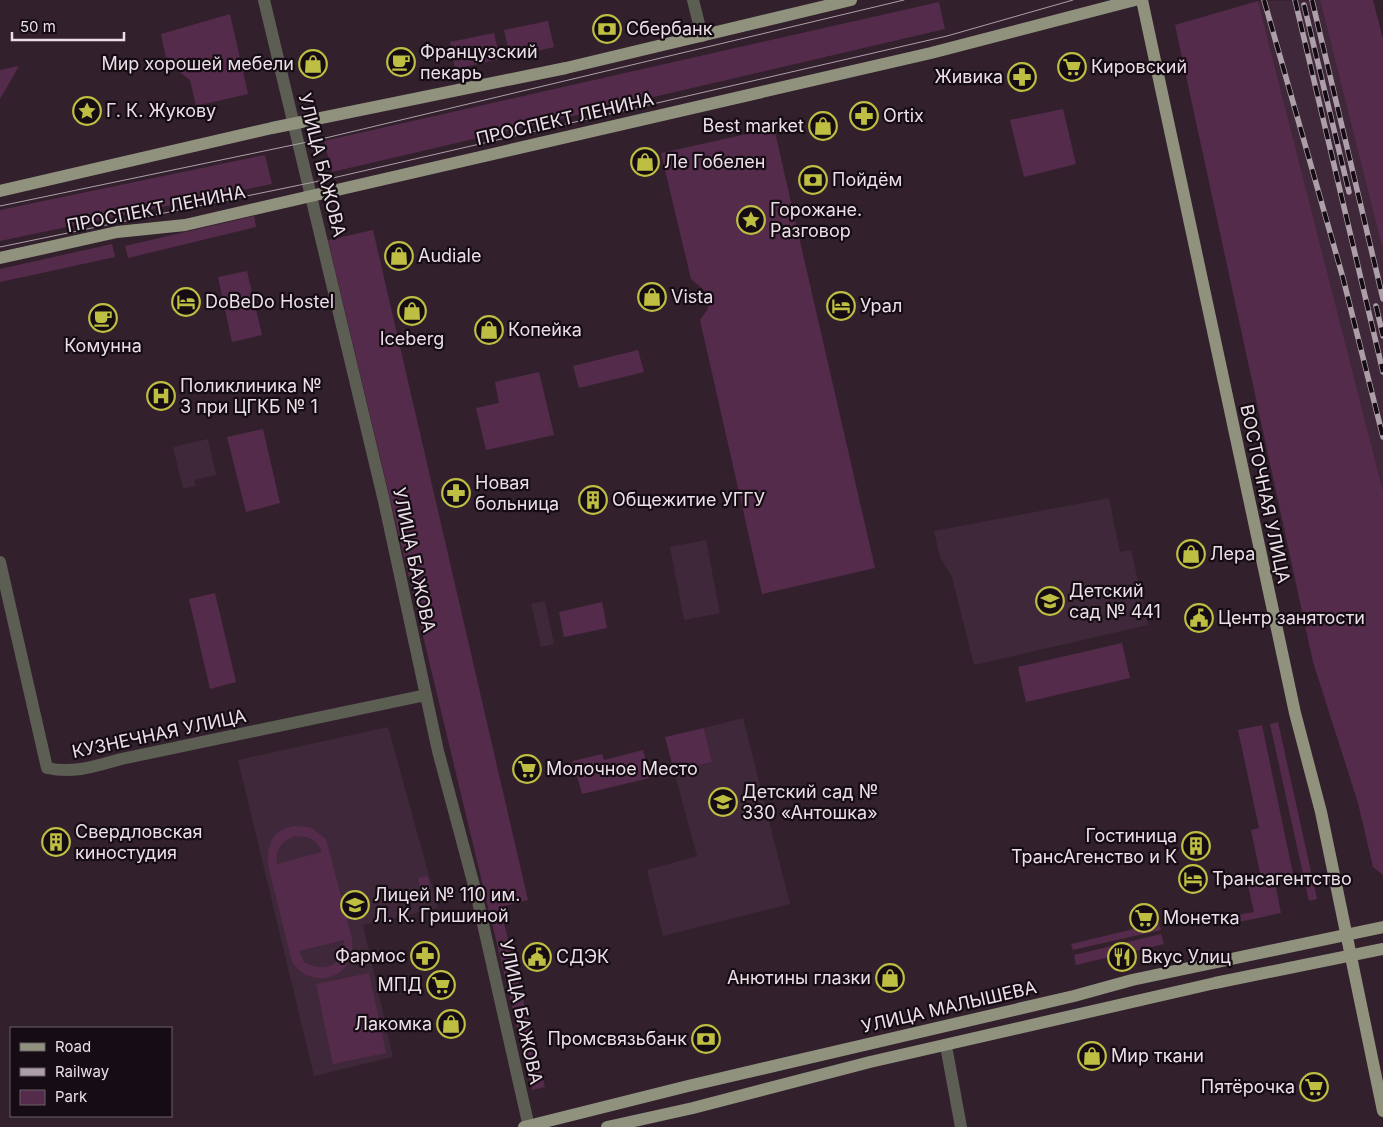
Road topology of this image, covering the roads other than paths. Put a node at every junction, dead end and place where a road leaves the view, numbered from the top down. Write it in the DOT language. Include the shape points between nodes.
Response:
graph roads {
  1 [pos="264,0"];
  2 [pos="694,0"];
  3 [pos="851,0"];
  4 [pos="1135,0"];
  5 [pos="1142,0"];
  6 [pos="702,36"];
  7 [pos="294,123"];
  8 [pos="0,190"];
  9 [pos="312,195"];
  10 [pos="0,258"];
  11 [pos="0,562"];
  12 [pos="426,695"];
  13 [pos="1383,927"];
  14 [pos="1346,936"];
  15 [pos="1383,949"];
  16 [pos="1351,955"];
  17 [pos="946,1046"];
  18 [pos="1383,1111"];
  19 [pos="527,1127"];
  20 [pos="607,1127"];
  21 [pos="961,1127"];
  1 -- 7 [label="street, УЛИЦА БАЖОВА"];
  2 -- 6 [label="street"];
  3 -- 6 [label="main road"];
  4 -- 9 [label="main road, ПРОСПЕКТ ЛЕНИНА" via="931,53"];
  5 -- 14 [label="main road, ВОСТОЧНАЯ УЛИЦА"];
  6 -- 7 [label="main road" via="566,68"];
  7 -- 8 [label="main road"];
  7 -- 9 [label="street, УЛИЦА БАЖОВА"];
  9 -- 10 [label="main road, ПРОСПЕКТ ЛЕНИНА" via="185,225 117,232"];
  9 -- 12 [label="street, УЛИЦА БАЖОВА"];
  11 -- 12 [label="street, КУЗНЕЧНАЯ УЛИЦА" via="47,768 79,771 121,759"];
  12 -- 19 [label="street, УЛИЦА БАЖОВА" via="476,893"];
  13 -- 14 [label="main road, УЛИЦА МАЛЫШЕВА"];
  14 -- 16 [label="main road, ВОСТОЧНАЯ УЛИЦА"];
  14 -- 19 [label="main road, УЛИЦА МАЛЫШЕВА" via="1132,980"];
  15 -- 16 [label="main road, УЛИЦА МАЛЫШЕВА"];
  16 -- 17 [label="main road, УЛИЦА МАЛЫШЕВА"];
  16 -- 18 [label="main road, ВОСТОЧНАЯ УЛИЦА"];
  17 -- 20 [label="main road, УЛИЦА МАЛЫШЕВА"];
  17 -- 21 [label="street"];
}
